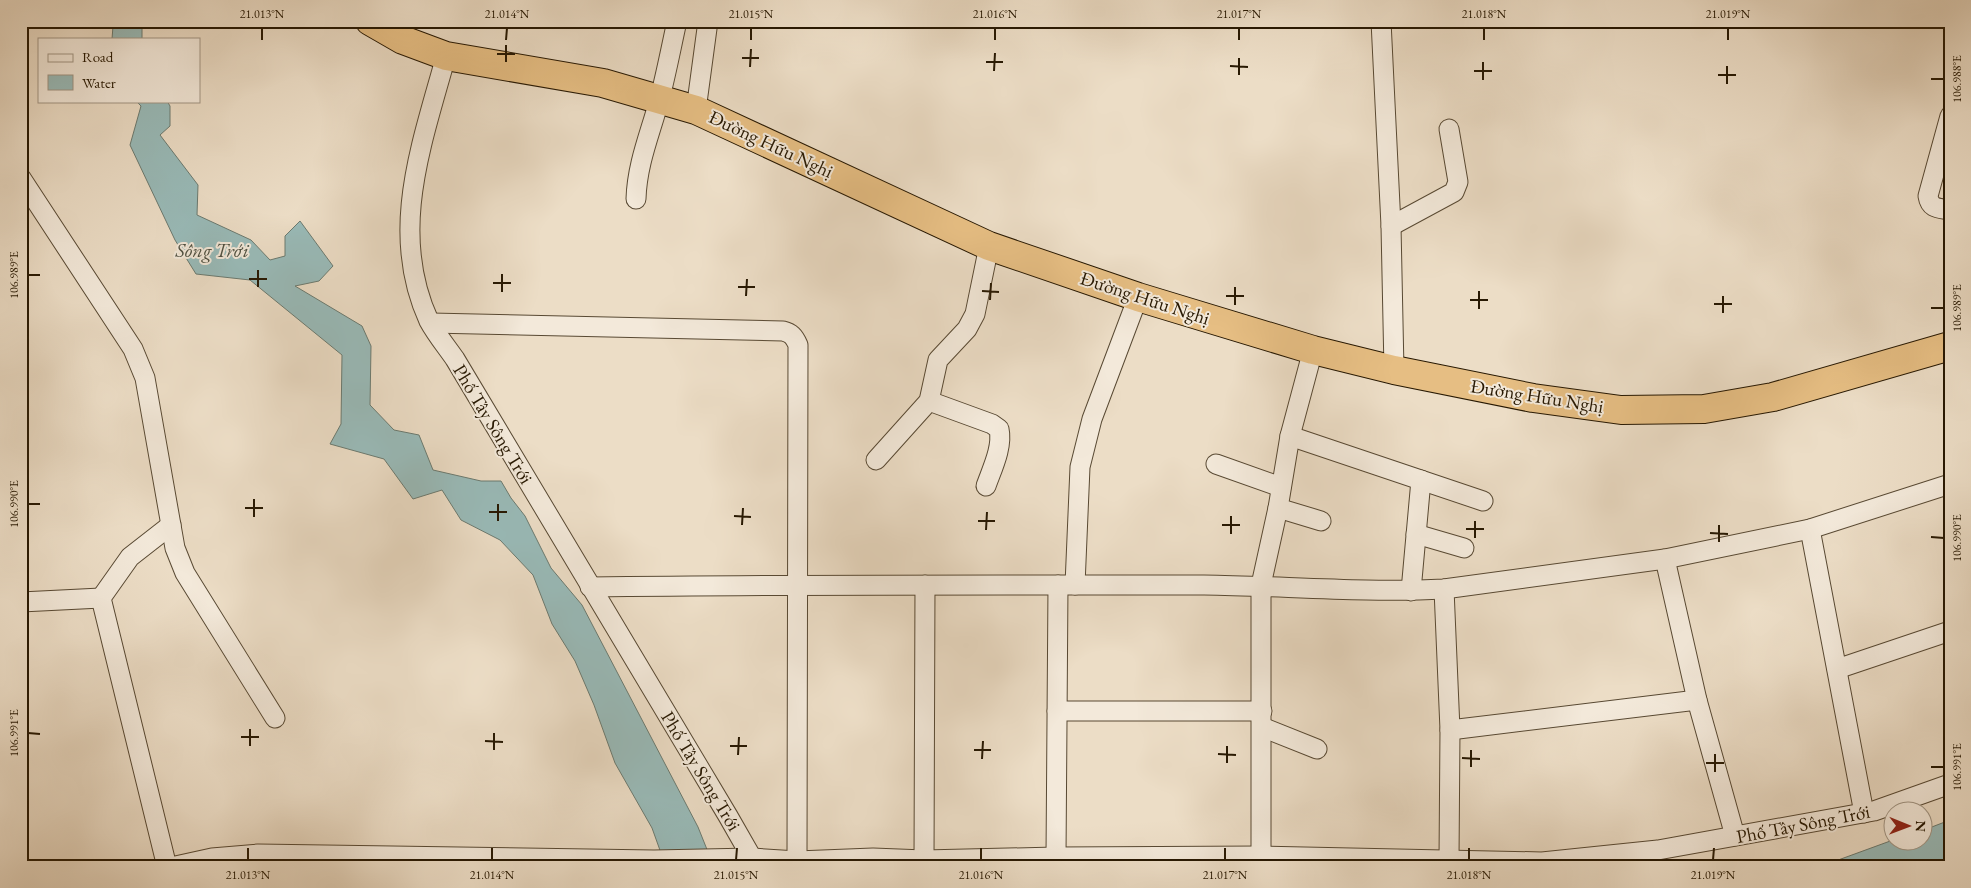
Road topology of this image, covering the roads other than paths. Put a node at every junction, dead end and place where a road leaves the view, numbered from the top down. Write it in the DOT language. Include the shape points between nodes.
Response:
graph roads {
  1 [pos="370,21"];
  2 [pos="677,21"];
  3 [pos="708,21"];
  4 [pos="1381,21"];
  5 [pos="446,56"];
  6 [pos="659,100"];
  7 [pos="696,110"];
  8 [pos="1950,116"];
  9 [pos="1449,129"];
  10 [pos="21,178"];
  11 [pos="636,199"];
  12 [pos="1950,210"];
  13 [pos="1391,226"];
  14 [pos="989,246"];
  15 [pos="1138,297"];
  16 [pos="431,323"];
  17 [pos="1950,346"];
  18 [pos="1314,350"];
  19 [pos="1394,370"];
  20 [pos="929,400"];
  21 [pos="1290,436"];
  22 [pos="876,460"];
  23 [pos="1216,464"];
  24 [pos="1421,480"];
  25 [pos="1950,484"];
  26 [pos="986,486"];
  27 [pos="1281,487"];
  28 [pos="1483,501"];
  29 [pos="1278,508"];
  30 [pos="1321,521"];
  31 [pos="171,525"];
  32 [pos="1810,529"];
  33 [pos="1416,534"];
  34 [pos="1464,548"];
  35 [pos="1665,559"];
  36 [pos="797,584"];
  37 [pos="925,585"];
  38 [pos="1066,585"];
  39 [pos="1261,586"];
  40 [pos="590,587"];
  41 [pos="1444,589"];
  42 [pos="1411,591"];
  43 [pos="101,598"];
  44 [pos="21,602"];
  45 [pos="1950,631"];
  46 [pos="1836,669"];
  47 [pos="1698,700"];
  48 [pos="1057,712"];
  49 [pos="275,718"];
  50 [pos="1262,719"];
  51 [pos="1450,730"];
  52 [pos="1317,749"];
  53 [pos="1950,784"];
  54 [pos="1864,813"];
  55 [pos="1735,836"];
  56 [pos="1261,856"];
  57 [pos="1056,857"];
  58 [pos="752,858"];
  59 [pos="924,860"];
  60 [pos="1449,860"];
  61 [pos="797,861"];
  62 [pos="167,867"];
  63 [pos="171,867"];
  1 -- 5 [label="highway, Đường Hữu Nghị" via="403,40"];
  2 -- 6 [label="street"];
  3 -- 7 [label="street"];
  4 -- 13 [label="street"];
  5 -- 6 [label="highway, Đường Hữu Nghị" via="603,83"];
  5 -- 16 [label="street, Phố Tây Sông Trới" via="417,161 410,214 409,242 413,269"];
  6 -- 7 [label="highway, Đường Hữu Nghị"];
  6 -- 11 [label="street" via="636,178"];
  7 -- 14 [label="highway, Đường Hữu Nghị"];
  8 -- 12 [label="street" via="1928,196 1934,208"];
  9 -- 13 [label="street" via="1458,182 1456,189"];
  10 -- 31 [label="street" via="133,350 145,378"];
  13 -- 19 [label="street"];
  14 -- 15 [label="highway, Đường Hữu Nghị"];
  14 -- 20 [label="street" via="975,314 938,360"];
  15 -- 18 [label="highway, Đường Hữu Nghị"];
  15 -- 38 [label="street" via="1092,419 1080,467"];
  16 -- 36 [label="street" via="790,332 798,345"];
  16 -- 40 [label="street, Phố Tây Sông Trới"];
  17 -- 19 [label="highway, Đường Hữu Nghị" via="1773,397 1704,409 1621,410 1534,398"];
  18 -- 19 [label="highway, Đường Hữu Nghị"];
  18 -- 21 [label="street"];
  20 -- 22 [label="street"];
  20 -- 26 [label="street" via="1000,429 998,450"];
  21 -- 24 [label="street"];
  21 -- 27 [label="street"];
  23 -- 27 [label="street"];
  24 -- 28 [label="street"];
  24 -- 33 [label="street"];
  25 -- 32 [label="street"];
  27 -- 29 [label="street"];
  29 -- 30 [label="street"];
  29 -- 39 [label="street"];
  31 -- 43 [label="street" via="130,557"];
  31 -- 49 [label="street" via="175,548 185,573"];
  32 -- 35 [label="street"];
  32 -- 46 [label="street"];
  33 -- 34 [label="street"];
  33 -- 42 [label="street"];
  35 -- 41 [label="street"];
  35 -- 47 [label="street"];
  36 -- 37 [label="street"];
  36 -- 40 [label="street"];
  36 -- 61 [label="street"];
  37 -- 38 [label="street"];
  37 -- 59 [label="street"];
  38 -- 39 [label="street"];
  38 -- 48 [label="street"];
  39 -- 42 [label="street"];
  39 -- 50 [label="street"];
  40 -- 58 [label="street, Phố Tây Sông Trới"];
  41 -- 42 [label="street"];
  41 -- 51 [label="street"];
  43 -- 44 [label="street"];
  43 -- 62 [label="street"];
  45 -- 46 [label="street"];
  46 -- 54 [label="street"];
  47 -- 51 [label="street"];
  47 -- 55 [label="street"];
  48 -- 50 [label="street"];
  48 -- 57 [label="street"];
  50 -- 52 [label="street"];
  50 -- 56 [label="street"];
  51 -- 60 [label="street"];
  53 -- 54 [label="street, Phố Tây Sông Trới"];
  54 -- 55 [label="street, Phố Tây Sông Trới"];
  55 -- 60 [label="street, Phố Tây Sông Trới" via="1658,850 1542,862"];
  56 -- 57 [label="street, Phố Tây Sông Trới"];
  56 -- 60 [label="street, Phố Tây Sông Trới"];
  57 -- 59 [label="street, Phố Tây Sông Trới"];
  58 -- 61 [label="street, Phố Tây Sông Trới"];
  58 -- 63 [label="street" via="654,860 258,854 212,858"];
  59 -- 61 [label="street, Phố Tây Sông Trới"];
}
